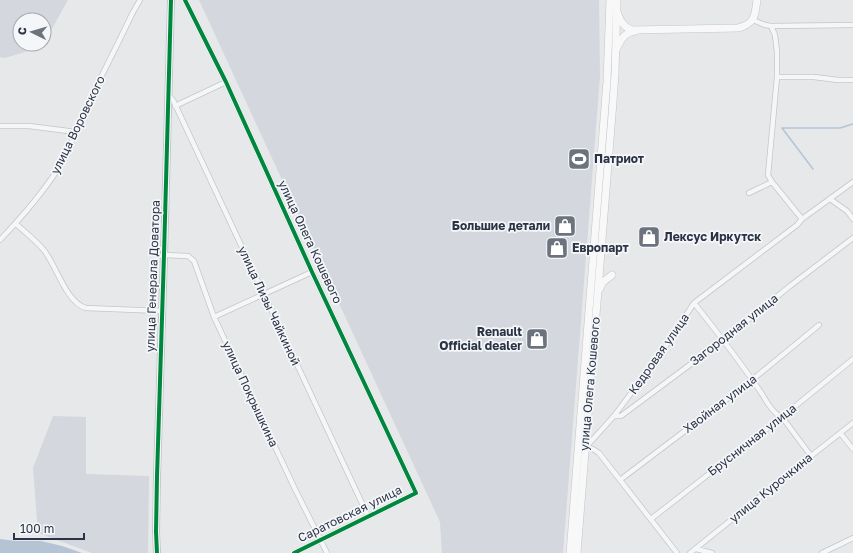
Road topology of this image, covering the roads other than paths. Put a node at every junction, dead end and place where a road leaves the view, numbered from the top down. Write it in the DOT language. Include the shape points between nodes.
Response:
graph roads {
  1 [pos="140,0"];
  2 [pos="171,0"];
  3 [pos="185,0"];
  4 [pos="610,0"];
  5 [pos="617,0"];
  6 [pos="757,0"];
  7 [pos="613,12"];
  8 [pos="753,20"];
  9 [pos="853,25"];
  10 [pos="771,26"];
  11 [pos="636,31"];
  12 [pos="616,52"];
  13 [pos="777,77"];
  14 [pos="853,80"];
  15 [pos="226,82"];
  16 [pos="168,97"];
  17 [pos="175,106"];
  18 [pos="0,126"];
  19 [pos="76,132"];
  20 [pos="772,182"];
  21 [pos="853,182"];
  22 [pos="749,193"];
  23 [pos="830,199"];
  24 [pos="802,219"];
  25 [pos="853,219"];
  26 [pos="16,224"];
  27 [pos="853,238"];
  28 [pos="0,240"];
  29 [pos="164,255"];
  30 [pos="312,272"];
  31 [pos="612,276"];
  32 [pos="263,294"];
  33 [pos="598,298"];
  34 [pos="694,303"];
  35 [pos="162,311"];
  36 [pos="214,317"];
  37 [pos="819,325"];
  38 [pos="723,340"];
  39 [pos="853,359"];
  40 [pos="752,380"];
  41 [pos="614,416"];
  42 [pos="782,417"];
  43 [pos="853,423"];
  44 [pos="841,434"];
  45 [pos="585,448"];
  46 [pos="853,449"];
  47 [pos="811,456"];
  48 [pos="620,480"];
  49 [pos="416,493"];
  50 [pos="368,516"];
  51 [pos="651,519"];
  52 [pos="853,538"];
  53 [pos="321,540"];
  54 [pos="696,549"];
  55 [pos="157,553"];
  56 [pos="294,553"];
  57 [pos="327,553"];
  58 [pos="570,553"];
  59 [pos="577,553"];
  60 [pos="677,553"];
  61 [pos="690,553"];
  62 [pos="712,553"];
  63 [pos="822,553"];
  1 -- 19 [label="street, улица Воровского"];
  2 -- 16 [label="street, улица Генерала Доватора"];
  3 -- 15 [label="street, улица Олега Кошевого"];
  4 -- 7 [label="main road, улица Олега Кошевого"];
  5 -- 7 [label="main road, улица Олега Кошевого"];
  6 -- 8 [label="main road"];
  7 -- 11 [label="main road" via="623,25"];
  7 -- 12 [label="main road, улица Олега Кошевого"];
  7 -- 58 [label="main road, улица Олега Кошевого"];
  8 -- 10 [label="street"];
  8 -- 11 [label="main road" via="745,27 738,28"];
  9 -- 10 [label="street"];
  10 -- 13 [label="street" via="777,52"];
  11 -- 12 [label="main road" via="623,37"];
  12 -- 33 [label="main road, улица Олега Кошевого"];
  13 -- 14 [label="street"];
  13 -- 20 [label="street" via="768,174"];
  15 -- 17 [label="street"];
  15 -- 30 [label="street, улица Олега Кошевого"];
  16 -- 17 [label="street, улица Лизы Чайкиной" via="173,100"];
  16 -- 29 [label="street, улица Генерала Доватора"];
  17 -- 32 [label="street, улица Лизы Чайкиной"];
  18 -- 19 [label="street" via="29,126"];
  19 -- 26 [label="street, улица Воровского" via="58,167"];
  20 -- 22 [label="street"];
  20 -- 24 [label="street"];
  21 -- 23 [label="street, Кедровая улица"];
  23 -- 24 [label="street, Кедровая улица"];
  23 -- 25 [label="street" via="847,211"];
  24 -- 34 [label="street, Кедровая улица"];
  26 -- 28 [label="street, улица Воровского"];
  26 -- 35 [label="street" via="44,250 68,293 81,307"];
  27 -- 38 [label="street, Загородная улица"];
  29 -- 35 [label="street, улица Генерала Доватора"];
  29 -- 36 [label="street, улица Покрышкина" via="192,258"];
  30 -- 32 [label="street"];
  30 -- 49 [label="street, улица Олега Кошевого"];
  31 -- 33 [label="main road" via="603,282"];
  32 -- 36 [label="street"];
  32 -- 50 [label="street, улица Лизы Чайкиной"];
  33 -- 45 [label="main road, улица Олега Кошевого"];
  34 -- 38 [label="street"];
  34 -- 41 [label="street, Кедровая улица"];
  35 -- 55 [label="street, улица Генерала Доватора"];
  36 -- 53 [label="street, улица Покрышкина"];
  37 -- 40 [label="street, Хвойная улица"];
  38 -- 40 [label="street"];
  38 -- 41 [label="street, Загородная улица" via="621,416"];
  39 -- 42 [label="street, Брусничная улица"];
  40 -- 42 [label="street" via="777,415"];
  40 -- 48 [label="street, Хвойная улица"];
  41 -- 45 [label="street, Кедровая улица"];
  42 -- 47 [label="street"];
  42 -- 51 [label="street, Брусничная улица"];
  43 -- 44 [label="street, улица Курочкина"];
  44 -- 46 [label="street"];
  44 -- 47 [label="street, улица Курочкина"];
  45 -- 48 [label="street" via="599,453"];
  45 -- 59 [label="main road, улица Олега Кошевого"];
  47 -- 54 [label="street, улица Курочкина"];
  48 -- 51 [label="street"];
  49 -- 50 [label="street, Саратовская улица"];
  50 -- 53 [label="street, Саратовская улица"];
  51 -- 60 [label="street"];
  52 -- 63 [label="street"];
  53 -- 56 [label="street, Саратовская улица"];
  53 -- 57 [label="street, улица Покрышкина"];
  54 -- 61 [label="street, улица Курочкина"];
  54 -- 62 [label="street"];
}
